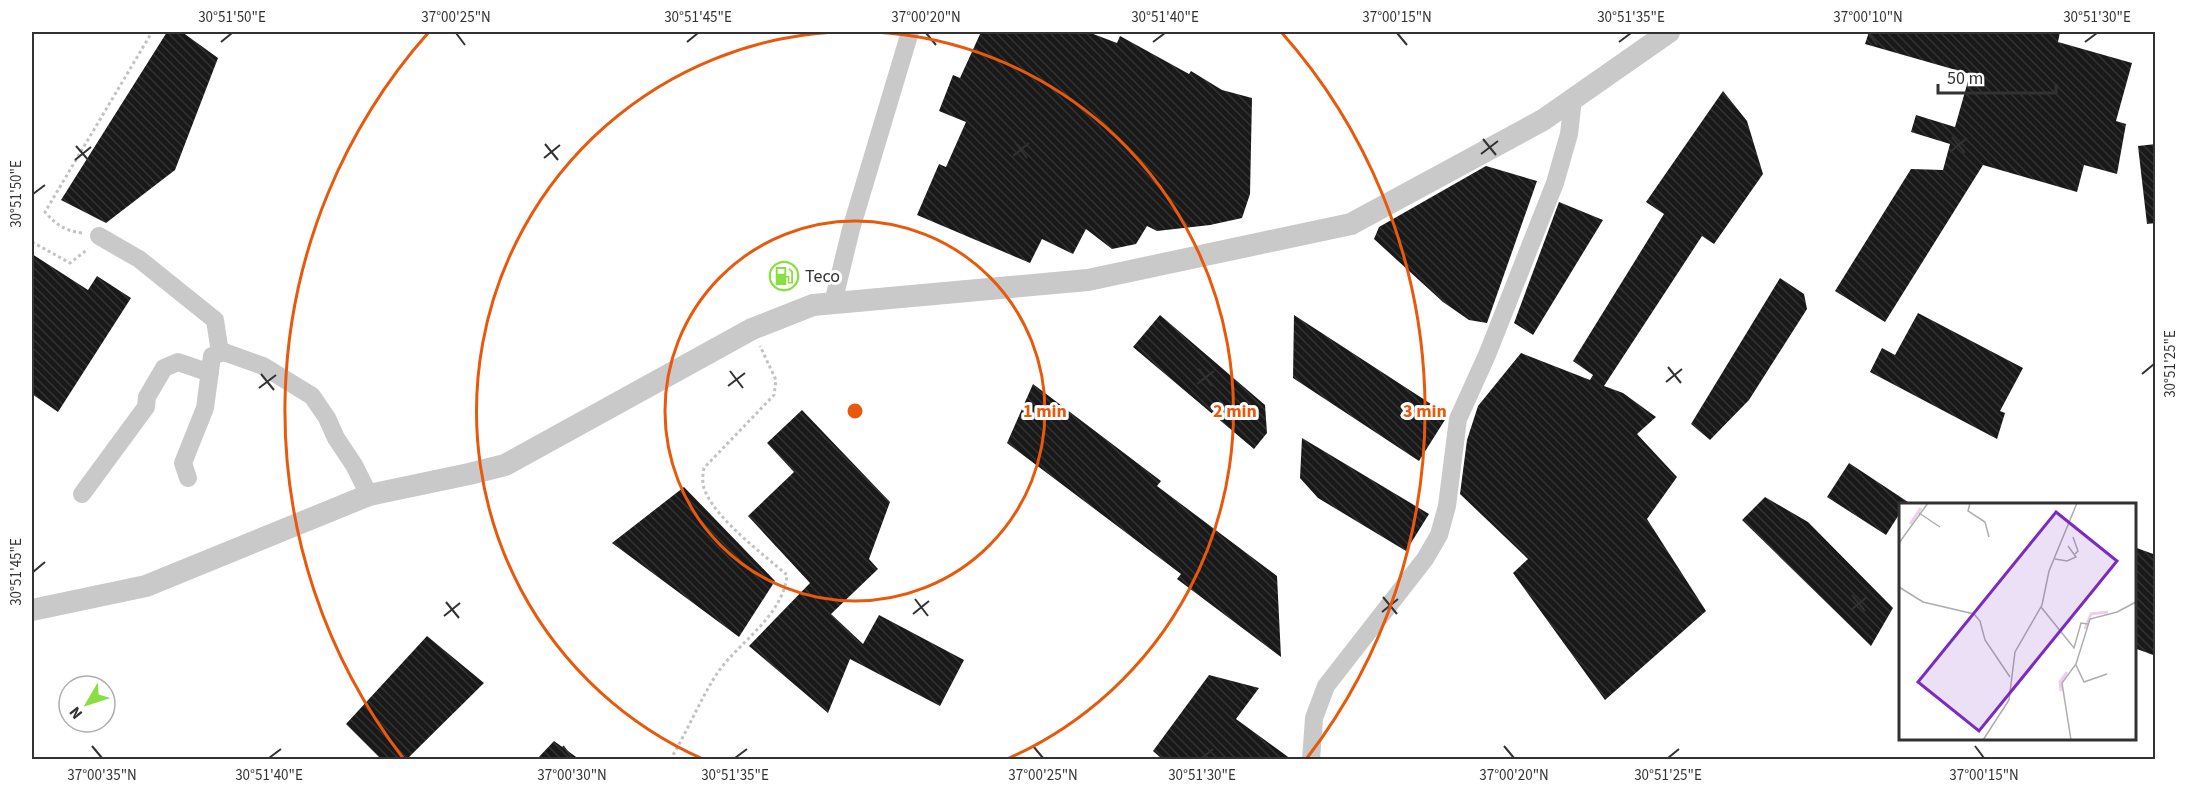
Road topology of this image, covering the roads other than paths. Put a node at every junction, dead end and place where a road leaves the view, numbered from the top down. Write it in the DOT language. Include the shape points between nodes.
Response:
graph roads {
  1 [pos="910,32"];
  2 [pos="1669,32"];
  3 [pos="1573,99"];
  4 [pos="99,236"];
  5 [pos="833,303"];
  6 [pos="220,353"];
  7 [pos="210,373"];
  8 [pos="188,478"];
  9 [pos="82,494"];
  10 [pos="369,495"];
  11 [pos="32,610"];
  12 [pos="1311,759"];
  1 -- 5 [label="street"];
  2 -- 3 [label="street"];
  3 -- 5 [label="street" via="1543,120 1351,224 1088,280"];
  3 -- 12 [label="street" via="1569,134 1555,183 1458,419 1447,506 1439,535 1425,559 1326,686 1314,718"];
  4 -- 6 [label="street" via="139,259 215,320"];
  5 -- 10 [label="street" via="813,305 752,329 505,465"];
  6 -- 7 [label="street" via="212,356"];
  6 -- 10 [label="street" via="263,366 312,396"];
  7 -- 8 [label="street" via="205,408 183,463"];
  7 -- 9 [label="street" via="178,362 164,368 147,397 146,407"];
  10 -- 11 [label="street" via="146,586"];
}
